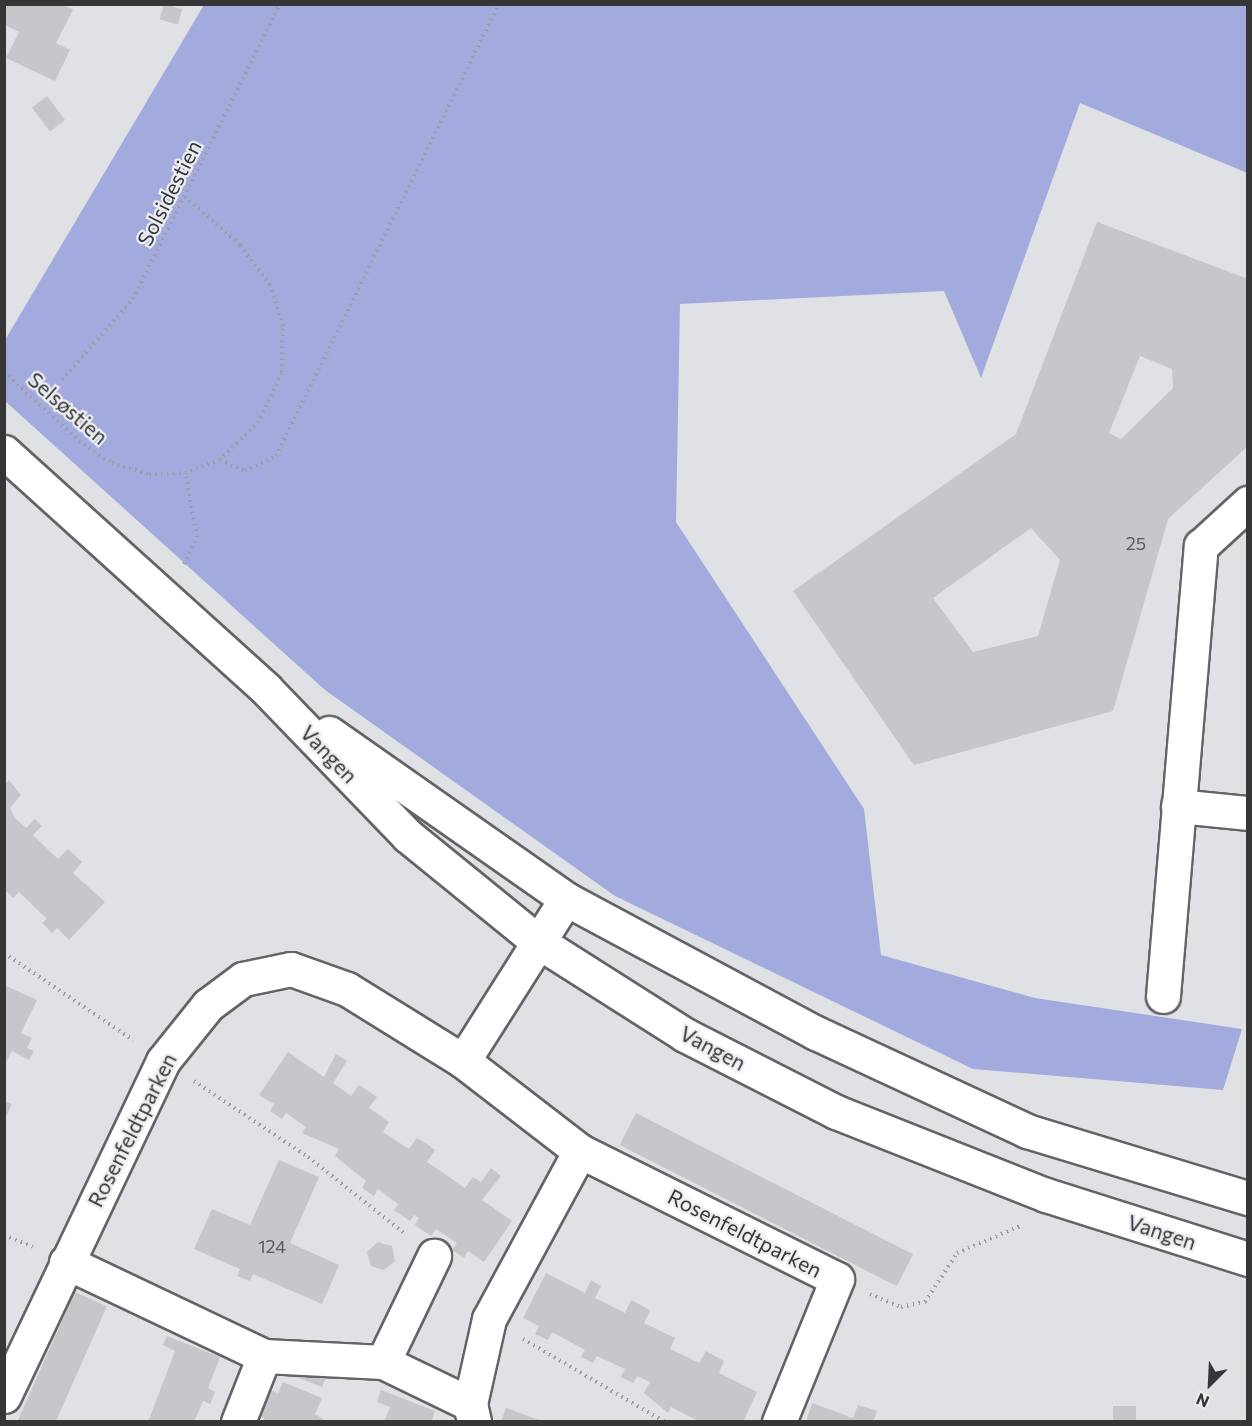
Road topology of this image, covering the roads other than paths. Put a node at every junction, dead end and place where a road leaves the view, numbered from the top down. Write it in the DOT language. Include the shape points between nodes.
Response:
graph roads {
  1 [pos="4,452"];
  2 [pos="1248,503"];
  3 [pos="266,689"];
  4 [pos="1178,806"];
  5 [pos="1248,813"];
  6 [pos="566,899"];
  7 [pos="537,941"];
  8 [pos="1162,996"];
  9 [pos="463,1061"];
  10 [pos="580,1151"];
  11 [pos="1248,1198"];
  12 [pos="1245,1251"];
  13 [pos="434,1256"];
  14 [pos="66,1262"];
  15 [pos="264,1356"];
  16 [pos="383,1362"];
  17 [pos="4,1396"];
  18 [pos="472,1413"];
  19 [pos="238,1422"];
  20 [pos="779,1422"];
  1 -- 3 [label="street, Vangen"];
  2 -- 4 [label="street" via="1201,546"];
  3 -- 6 [label="street, Vangen"];
  3 -- 7 [label="street, Vangen" via="408,836"];
  4 -- 5 [label="street"];
  4 -- 8 [label="street"];
  6 -- 7 [label="street"];
  6 -- 11 [label="street, Vangen" via="816,1033 1027,1131"];
  7 -- 9 [label="street"];
  7 -- 12 [label="street, Vangen" via="685,1035 836,1112 1046,1195"];
  9 -- 10 [label="street, Rosenfeldtparken"];
  9 -- 14 [label="street, Rosenfeldtparken" via="347,989 291,969 243,979 216,998 164,1061"];
  10 -- 18 [label="street" via="489,1319"];
  10 -- 20 [label="street, Rosenfeldtparken" via="837,1279"];
  13 -- 16 [label="street"];
  14 -- 15 [label="street"];
  14 -- 17 [label="street, Rosenfeldtparken"];
  15 -- 16 [label="street"];
  15 -- 19 [label="street"];
  16 -- 18 [label="street"];
}
